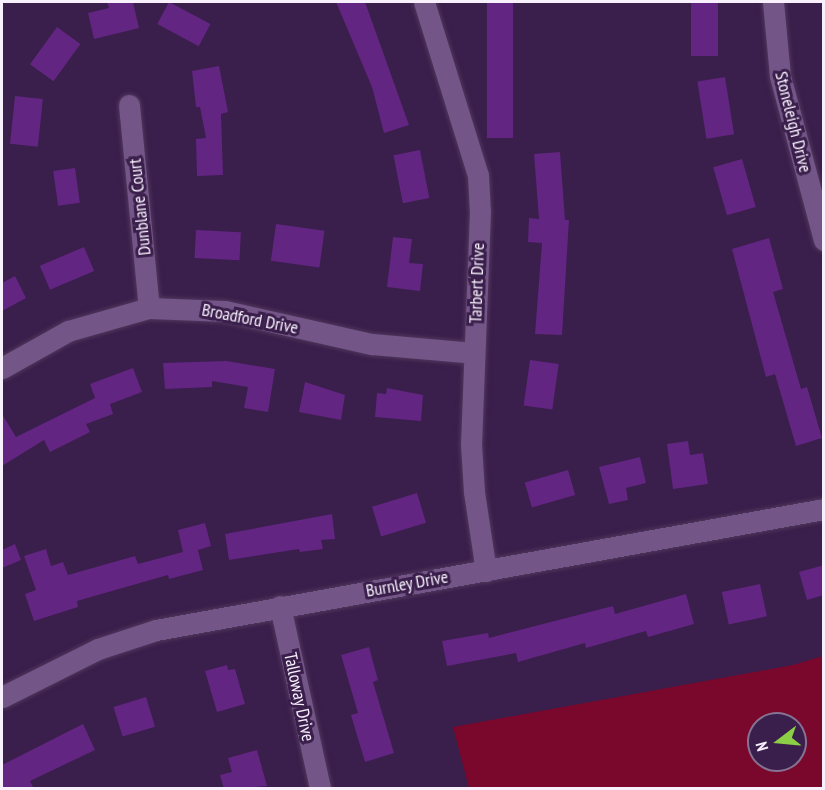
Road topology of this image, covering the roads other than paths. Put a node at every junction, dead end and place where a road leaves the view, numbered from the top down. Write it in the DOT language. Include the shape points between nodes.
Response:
graph roads {
  1 [pos="424,2"];
  2 [pos="773,2"];
  3 [pos="129,105"];
  4 [pos="824,240"];
  5 [pos="149,308"];
  6 [pos="474,353"];
  7 [pos="2,368"];
  8 [pos="824,509"];
  9 [pos="486,571"];
  10 [pos="280,606"];
  11 [pos="2,697"];
  12 [pos="320,789"];
  1 -- 6 [label="street, Tarbert Drive" via="478,175"];
  2 -- 4 [label="street, Stoneleigh Drive" via="780,76"];
  3 -- 5 [label="street, Dunblane Court"];
  5 -- 6 [label="street, Broadford Drive" via="225,312 372,344"];
  5 -- 7 [label="street, Broadford Drive" via="68,331"];
  6 -- 9 [label="street, Tarbert Drive" via="473,473"];
  8 -- 9 [label="street, Burnley Drive"];
  9 -- 10 [label="street, Burnley Drive"];
  10 -- 11 [label="street, Burnley Drive" via="156,630 118,642 62,665"];
  10 -- 12 [label="street, Talloway Drive"];
}
